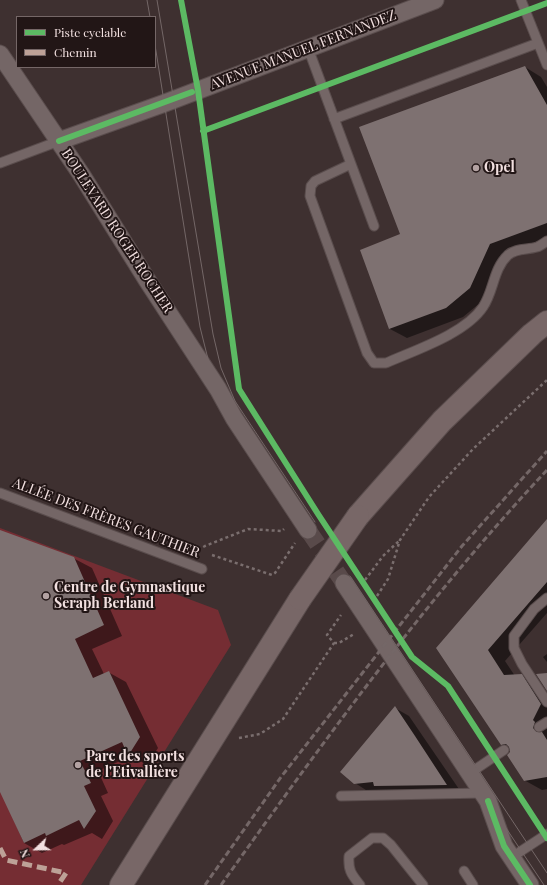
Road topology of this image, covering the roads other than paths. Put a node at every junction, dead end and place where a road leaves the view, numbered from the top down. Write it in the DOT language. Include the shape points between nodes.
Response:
graph roads {
  1 [pos="435,0"];
  2 [pos="521,0"];
  3 [pos="538,43"];
  4 [pos="308,48"];
  5 [pos="0,54"];
  6 [pos="547,66"];
  7 [pos="334,119"];
  8 [pos="59,141"];
  9 [pos="0,163"];
  10 [pos="351,164"];
  11 [pos="374,226"];
  12 [pos="547,241"];
  13 [pos="547,322"];
  14 [pos="0,493"];
  15 [pos="308,530"];
  16 [pos="202,569"];
  17 [pos="355,582"];
  18 [pos="547,598"];
  19 [pos="547,702"];
  20 [pos="547,722"];
  21 [pos="538,727"];
  22 [pos="504,750"];
  23 [pos="470,773"];
  24 [pos="341,796"];
  25 [pos="485,797"];
  26 [pos="547,834"];
  27 [pos="512,857"];
  28 [pos="464,871"];
  29 [pos="121,885"];
  30 [pos="360,885"];
  31 [pos="423,885"];
  32 [pos="473,885"];
  33 [pos="530,885"];
  1 -- 4 [label="street, AVENUE MANUEL FERNANDEZ"];
  2 -- 3 [label="lane"];
  3 -- 6 [label="lane"];
  3 -- 7 [label="lane"];
  4 -- 7 [label="lane"];
  4 -- 8 [label="street, AVENUE MANUEL FERNANDEZ"];
  5 -- 8 [label="street, BOULEVARD ROGER ROCHER"];
  7 -- 10 [label="lane"];
  8 -- 9 [label="lane"];
  8 -- 15 [label="street, BOULEVARD ROGER ROCHER"];
  10 -- 11 [label="lane"];
  10 -- 12 [label="lane" via="315,180 311,186 310,196 367,353 374,363 386,363 452,334 482,308 493,287 498,267 508,255 517,250 538,247"];
  13 -- 29 [label="main road, bridge" via="442,421 358,516 300,599"];
  14 -- 16 [label="lane, ALLÉE DES FRÈRES GAUTHIER"];
  17 -- 23 [label="street"];
  18 -- 19 [label="lane" via="534,609 514,636 514,648"];
  20 -- 21 [label="lane"];
  22 -- 23 [label="lane"];
  23 -- 25 [label="street"];
  24 -- 25 [label="lane"];
  25 -- 27 [label="street" via="504,846"];
  26 -- 27 [label="lane"];
  27 -- 33 [label="street"];
  28 -- 32 [label="lane"];
  30 -- 31 [label="lane" via="348,866 349,856 372,838 383,838 391,845"];
}
